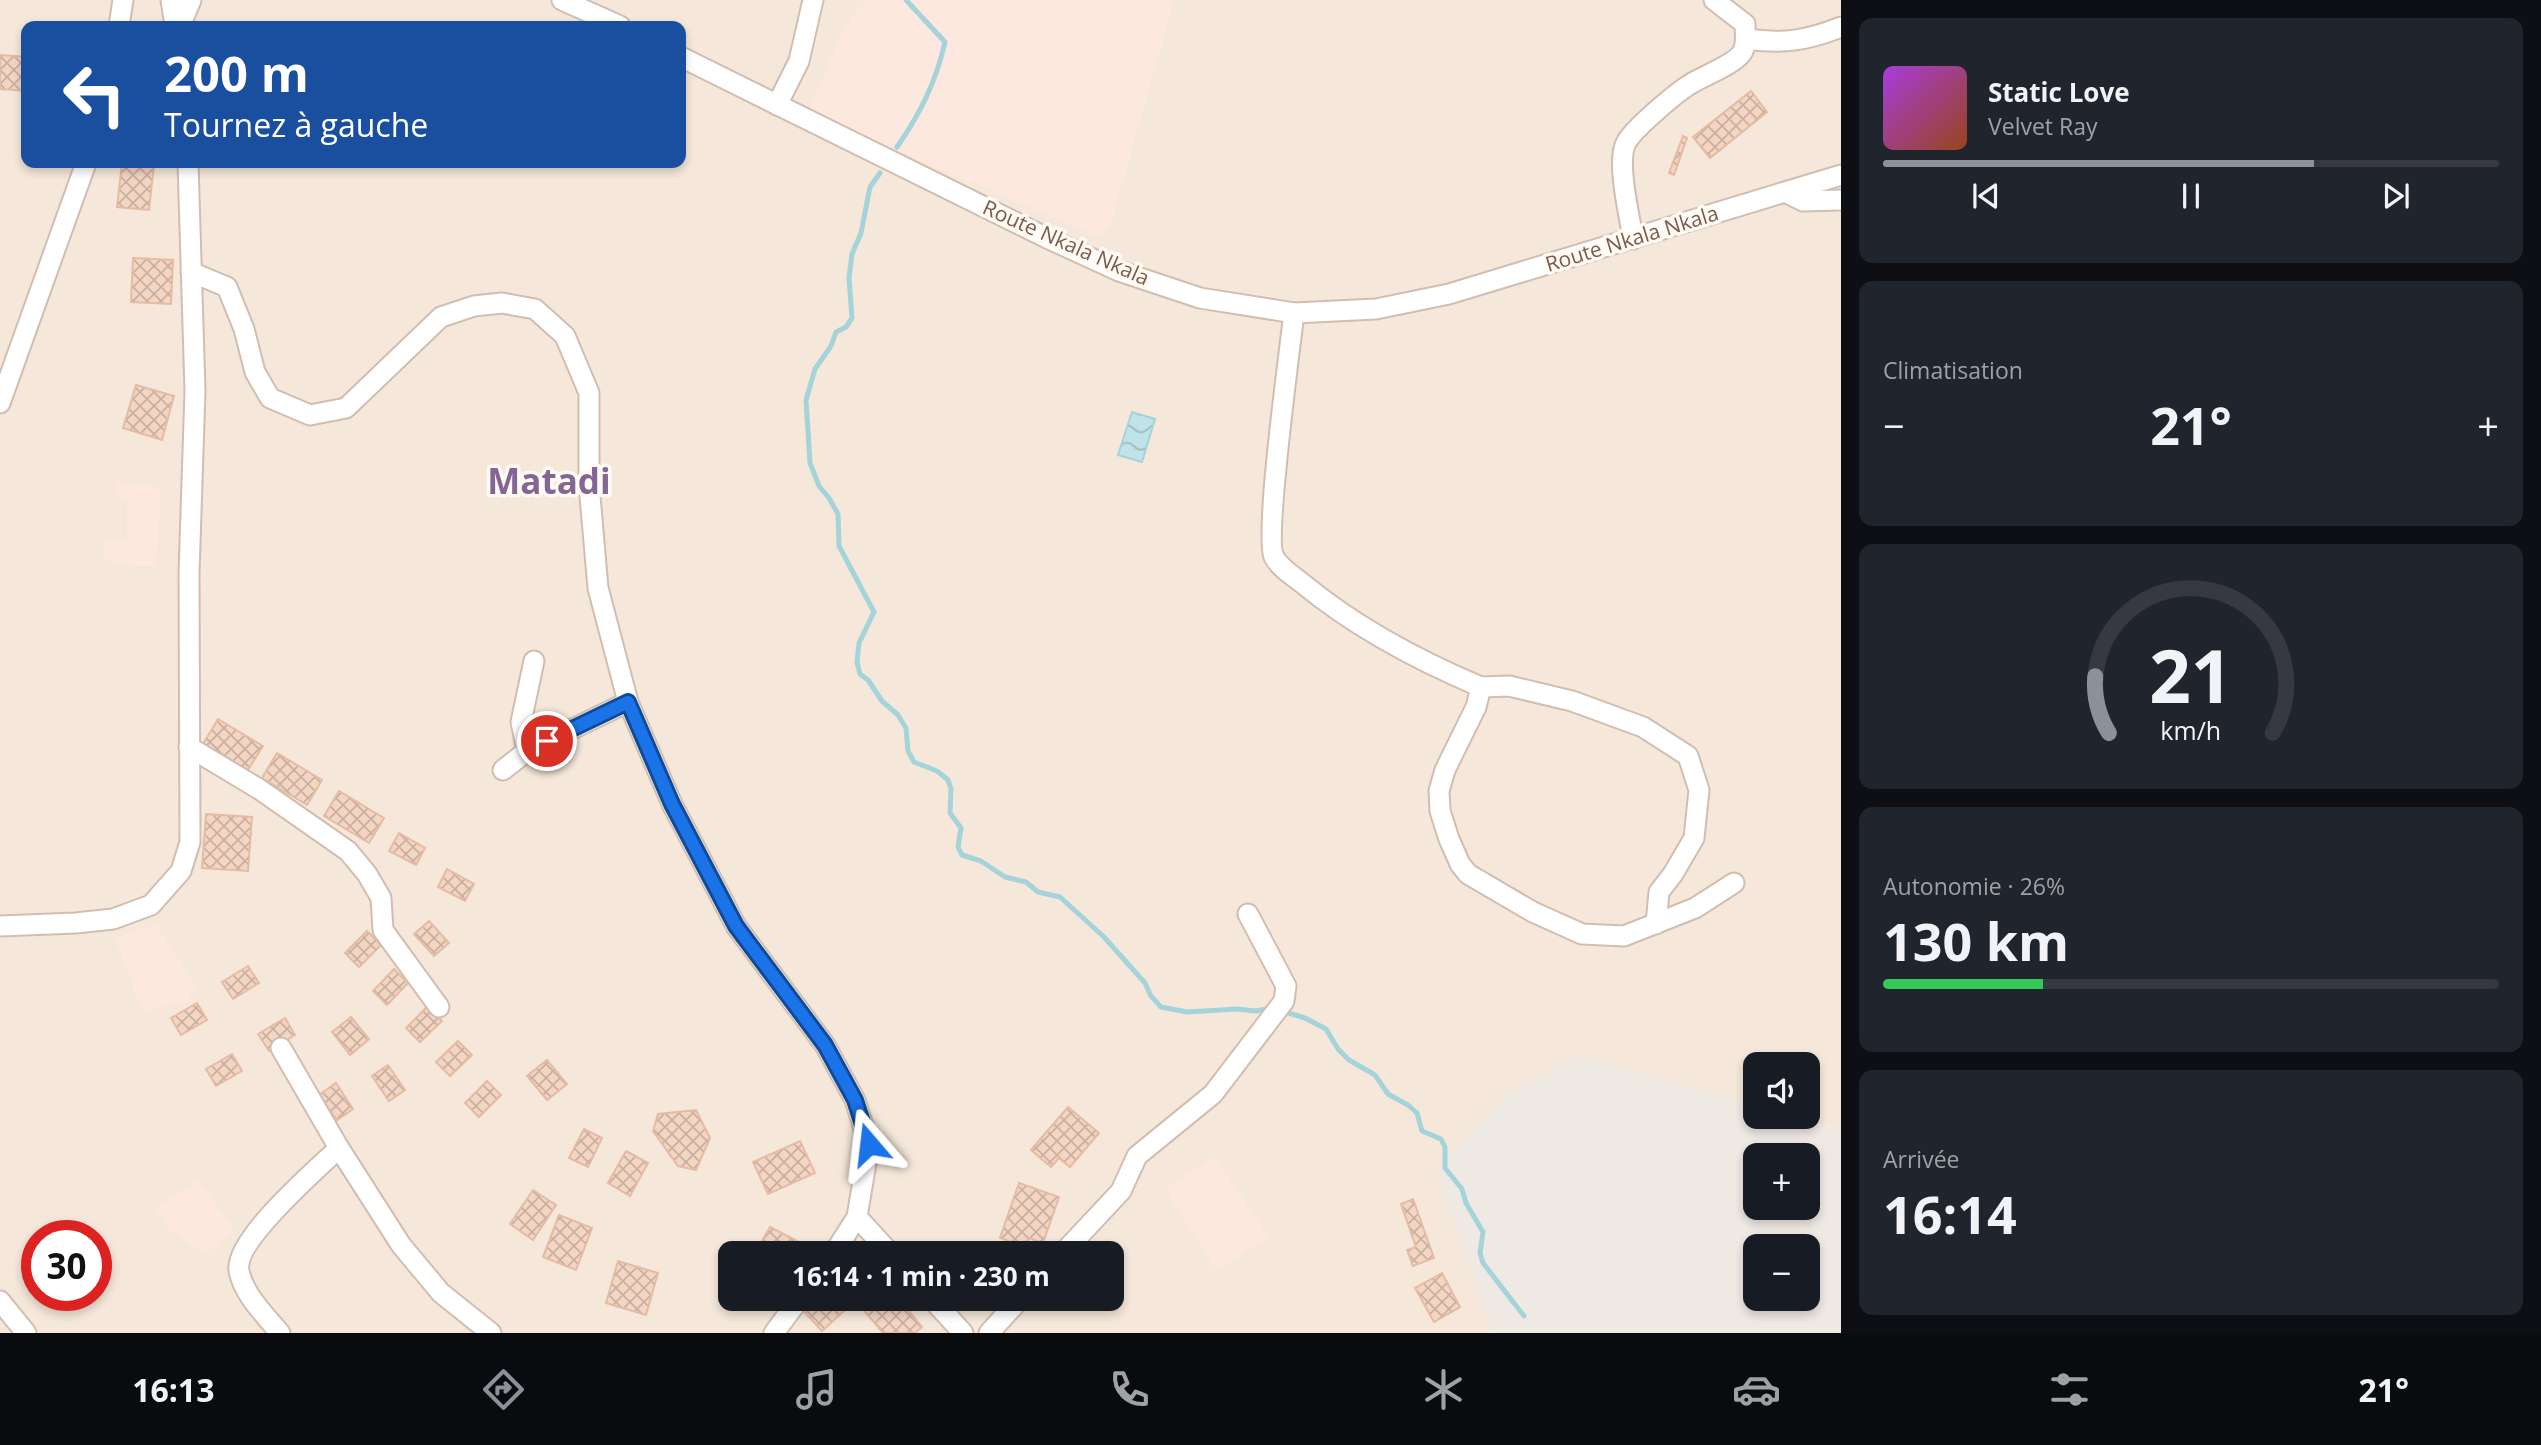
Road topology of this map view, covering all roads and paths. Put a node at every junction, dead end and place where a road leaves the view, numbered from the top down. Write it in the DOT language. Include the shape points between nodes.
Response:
graph roads {
  1 [pos="122,0"];
  2 [pos="171,0"];
  3 [pos="191,0"];
  4 [pos="562,0"];
  5 [pos="813,0"];
  6 [pos="1714,0"];
  7 [pos="120,21"];
  8 [pos="177,21"];
  9 [pos="180,21"];
  10 [pos="609,21"];
  11 [pos="1841,27"];
  12 [pos="1746,39"];
  13 [pos="686,60"];
  14 [pos="777,105"];
  15 [pos="84,168"];
  16 [pos="188,168"];
  17 [pos="1841,175"];
  18 [pos="1786,192"];
  19 [pos="1841,200"];
  20 [pos="1633,239"];
  21 [pos="191,272"];
  22 [pos="1294,313"];
  23 [pos="0,403"];
  24 [pos="534,661"];
  25 [pos="1481,687"];
  26 [pos="628,702"];
  27 [pos="189,747"];
  28 [pos="527,751"];
  29 [pos="503,770"];
  30 [pos="1734,883"];
  31 [pos="1248,914"];
  32 [pos="1656,925"];
  33 [pos="0,926"];
  34 [pos="439,1007"];
  35 [pos="281,1048"];
  36 [pos="339,1148"];
  37 [pos="857,1217"];
  38 [pos="842,1241"];
  39 [pos="879,1241"];
  40 [pos="1074,1241"];
  41 [pos="0,1301"];
  42 [pos="790,1311"];
  43 [pos="943,1311"];
  44 [pos="1009,1311"];
  45 [pos="26,1333"];
  46 [pos="280,1333"];
  47 [pos="491,1333"];
  48 [pos="774,1333"];
  49 [pos="963,1333"];
  50 [pos="989,1333"];
  1 -- 7 [label="street"];
  2 -- 8 [label="street"];
  3 -- 9 [label="street"];
  4 -- 10 [label="street"];
  5 -- 14 [label="street" via="799,61"];
  6 -- 12 [label="street" via="1745,24"];
  11 -- 12 [label="street" via="1777,43"];
  12 -- 20 [label="street" via="1743,52 1688,86 1625,143 1622,172"];
  13 -- 14 [label="street, Route Nkala Nkala"];
  14 -- 22 [label="street, Route Nkala Nkala" via="1119,271 1200,298"];
  15 -- 23 [label="street"];
  16 -- 21 [label="street"];
  17 -- 18 [label="street, Route Nkala Nkala"];
  18 -- 19 [label="street" via="1803,201"];
  18 -- 20 [label="street, Route Nkala Nkala"];
  20 -- 22 [label="street, Route Nkala Nkala" via="1449,295 1376,309"];
  21 -- 26 [label="street" via="227,287 255,372 270,398 310,415 346,408 441,317 474,306 502,303 535,309 565,336 589,393 589,485 598,588"];
  21 -- 27 [label="street" via="195,391"];
  22 -- 25 [label="street" via="1271,539 1274,556 1363,628"];
  24 -- 28 [label="street" via="521,723"];
  25 -- 32 [label="street" via="1509,686 1572,701 1643,727 1688,756 1699,790 1694,838 1659,892"];
  25 -- 32 [label="street" via="1439,791 1440,811 1460,864 1468,874 1533,912 1582,934 1624,936"];
  26 -- 28 [label="street"];
  26 -- 37 [label="street" via="672,804 736,926 825,1045 855,1100 869,1144"];
  27 -- 33 [label="street" via="190,842 181,871 151,905 113,919"];
  27 -- 34 [label="street" via="348,851 381,898 383,930"];
  28 -- 29 [label="street"];
  30 -- 32 [label="street" via="1695,908"];
  31 -- 40 [label="street" via="1286,986 1284,1000 1213,1094 1137,1156 1121,1191"];
  35 -- 36 [label="street"];
  36 -- 46 [label="street" via="246,1244 238,1267 246,1291"];
  36 -- 47 [label="street" via="401,1245 441,1293"];
  37 -- 38 [label="street"];
  37 -- 39 [label="street"];
  41 -- 45 [label="street"];
  42 -- 48 [label="street"];
  43 -- 49 [label="street"];
  44 -- 50 [label="street"];
}
